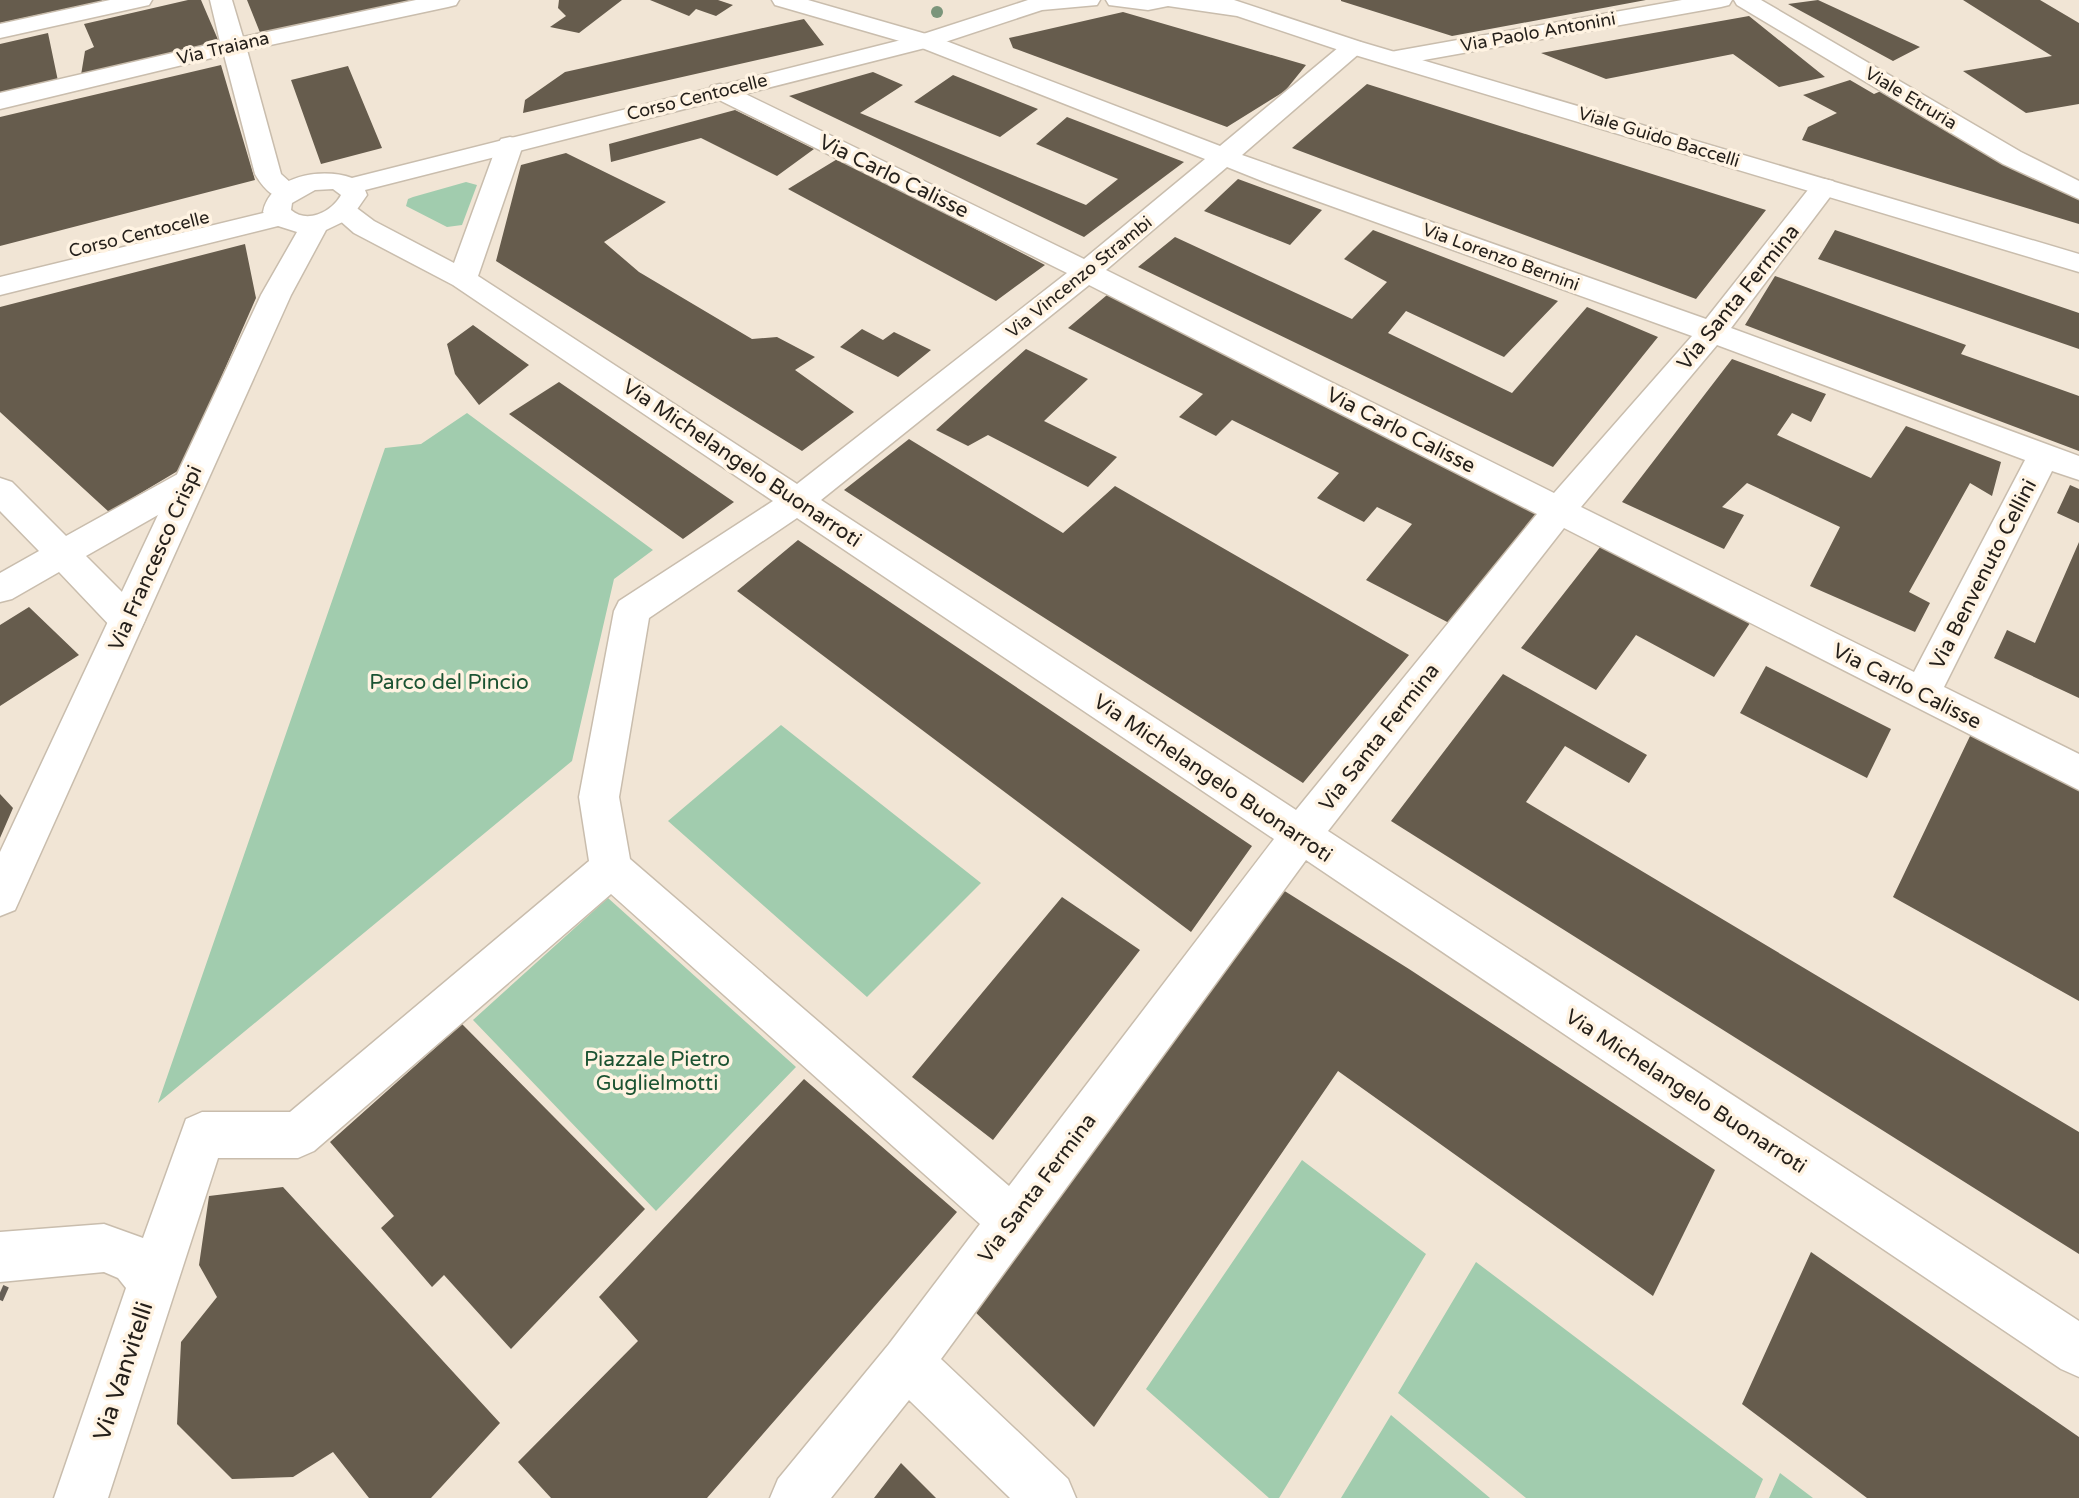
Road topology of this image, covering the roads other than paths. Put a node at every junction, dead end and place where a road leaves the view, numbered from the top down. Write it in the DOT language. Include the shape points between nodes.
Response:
graph roads {
  1 [pos="141,0"];
  2 [pos="221,0"];
  3 [pos="448,0"];
  4 [pos="783,0"];
  5 [pos="1089,0"];
  6 [pos="1117,0"];
  7 [pos="1164,0"];
  8 [pos="1171,0"];
  9 [pos="1211,0"];
  10 [pos="1721,0"];
  11 [pos="1745,0"];
  12 [pos="1046,1"];
  13 [pos="1240,11"];
  14 [pos="0,31"];
  15 [pos="925,41"];
  16 [pos="233,46"];
  17 [pos="1353,47"];
  18 [pos="1396,58"];
  19 [pos="720,90"];
  20 [pos="0,100"];
  21 [pos="510,145"];
  22 [pos="1225,158"];
  23 [pos="1824,187"];
  24 [pos="2079,191"];
  25 [pos="282,204"];
  26 [pos="336,207"];
  27 [pos="2079,263"];
  28 [pos="0,269"];
  29 [pos="1087,272"];
  30 [pos="463,279"];
  31 [pos="0,286"];
  32 [pos="1712,332"];
  33 [pos="2044,455"];
  34 [pos="2079,468"];
  35 [pos="188,483"];
  36 [pos="0,490"];
  37 [pos="799,500"];
  38 [pos="1559,510"];
  39 [pos="63,552"];
  40 [pos="0,589"];
  41 [pos="127,620"];
  42 [pos="1922,693"];
  43 [pos="2079,773"];
  44 [pos="1300,836"];
  45 [pos="611,868"];
  46 [pos="0,897"];
  47 [pos="1013,1220"];
  48 [pos="0,1257"];
  49 [pos="152,1284"];
  50 [pos="2079,1351"];
  51 [pos="907,1362"];
  52 [pos="81,1498"];
  53 [pos="797,1498"];
  54 [pos="1049,1498"];
  1 -- 14 [label="street"];
  2 -- 16 [label="street"];
  3 -- 16 [label="street, Via Traiana"];
  4 -- 15 [label="street, Via Lorenzo Bernini"];
  5 -- 12 [label="street, Corso Centocelle"];
  6 -- 7 [label="street"];
  8 -- 13 [label="street"];
  9 -- 13 [label="street"];
  10 -- 18 [label="street, Via Paolo Antonini"];
  11 -- 24 [label="street, Viale Etruria" via="2012,158"];
  12 -- 15 [label="street, Corso Centocelle"];
  13 -- 17 [label="street, Viale Guido Baccelli"];
  15 -- 19 [label="street, Corso Centocelle"];
  15 -- 22 [label="street, Via Lorenzo Bernini"];
  16 -- 20 [label="street, Via Traiana"];
  16 -- 25 [label="street" via="268,174"];
  17 -- 18 [label="street, Viale Guido Baccelli"];
  17 -- 22 [label="street, Via Vincenzo Strambi"];
  18 -- 23 [label="street, Viale Guido Baccelli"];
  19 -- 21 [label="street, Corso Centocelle"];
  19 -- 29 [label="street, Via Carlo Calisse"];
  21 -- 26 [label="street, Corso Centocelle"];
  21 -- 30 [label="street"];
  22 -- 29 [label="street, Via Vincenzo Strambi"];
  22 -- 32 [label="street, Via Lorenzo Bernini"];
  23 -- 27 [label="street, Viale Guido Baccelli"];
  23 -- 32 [label="street, Via Santa Fermina"];
  25 -- 26 [label="street" via="294,223"];
  25 -- 26 [label="street" via="322,181 336,181"];
  25 -- 28 [label="street, Corso Centocelle" via="215,214"];
  25 -- 31 [label="street"];
  26 -- 30 [label="street, Via Michelangelo Buonarroti" via="364,227"];
  26 -- 35 [label="street, Via Francesco Crispi" via="287,272"];
  29 -- 37 [label="street, Via Vincenzo Strambi"];
  29 -- 38 [label="street, Via Carlo Calisse"];
  30 -- 37 [label="street, Via Michelangelo Buonarroti"];
  32 -- 33 [label="street, Via Lorenzo Bernini"];
  32 -- 38 [label="street, Via Santa Fermina"];
  33 -- 34 [label="street, Via Lorenzo Bernini"];
  33 -- 42 [label="street, Via Benvenuto Cellini"];
  35 -- 39 [label="street"];
  35 -- 41 [label="street, Via Francesco Crispi"];
  36 -- 39 [label="street"];
  37 -- 44 [label="street, Via Michelangelo Buonarroti"];
  37 -- 45 [label="street, Via Vincenzo Strambi" via="632,611 599,797"];
  38 -- 42 [label="street, Via Carlo Calisse"];
  38 -- 44 [label="street, Via Santa Fermina"];
  39 -- 40 [label="street"];
  39 -- 41 [label="street"];
  41 -- 46 [label="street, Via Francesco Crispi"];
  42 -- 43 [label="street, Via Carlo Calisse"];
  44 -- 47 [label="street, Via Santa Fermina"];
  44 -- 50 [label="street, Via Michelangelo Buonarroti"];
  45 -- 47 [label="street"];
  45 -- 49 [label="street" via="298,1135 202,1135"];
  47 -- 51 [label="street, Via Santa Fermina"];
  48 -- 49 [label="street, Via Vanvitelli" via="104,1248 135,1259"];
  49 -- 52 [label="street, Via Vanvitelli"];
  51 -- 53 [label="street, Via Santa Fermina"];
  51 -- 54 [label="street"];
}
